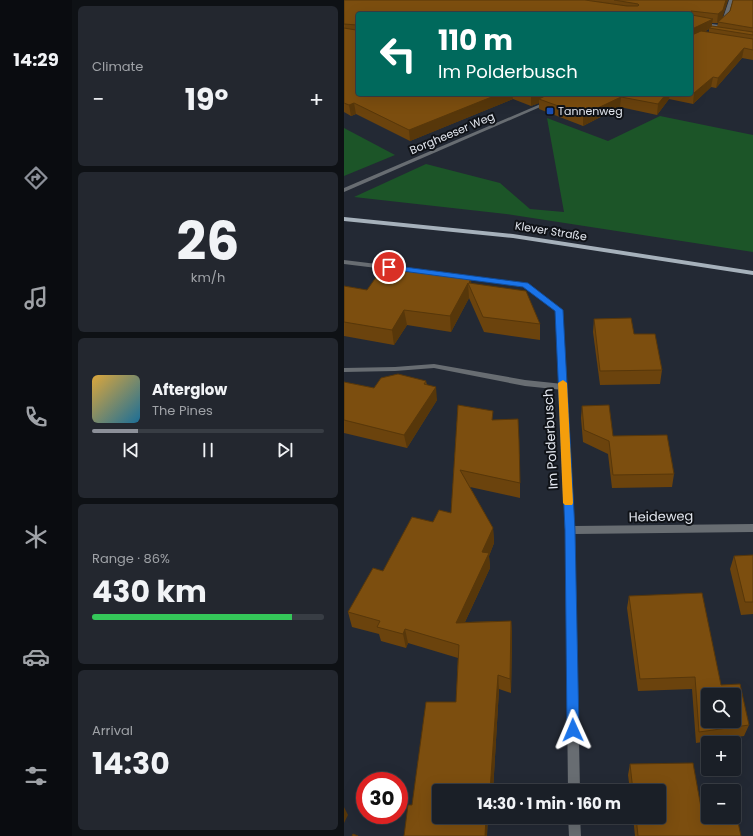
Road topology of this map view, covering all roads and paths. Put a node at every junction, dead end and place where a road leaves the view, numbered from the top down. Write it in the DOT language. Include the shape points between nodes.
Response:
graph roads {
  1 [pos="731,0"];
  2 [pos="693,22"];
  3 [pos="719,26"];
  4 [pos="715,29"];
  5 [pos="563,96"];
  6 [pos="344,190"];
  7 [pos="344,219"];
  8 [pos="344,262"];
  9 [pos="404,269"];
  10 [pos="753,273"];
  11 [pos="450,275"];
  12 [pos="344,370"];
  13 [pos="563,387"];
  14 [pos="753,528"];
  15 [pos="570,530"];
  16 [pos="574,784"];
  17 [pos="574,824"];
  18 [pos="575,836"];
  1 -- 3 [label="street" via="726,20"];
  2 -- 3 [label="street"];
  3 -- 4 [label="street"];
  5 -- 6 [label="street, Borgheeser Weg"];
  7 -- 10 [label="main road, Klever Straße" via="513,236"];
  8 -- 9 [label="street"];
  11 -- 13 [label="street, Im Polderbusch" via="525,285 559,310"];
  12 -- 13 [label="street" via="434,366 525,383"];
  13 -- 15 [label="street, Im Polderbusch"];
  14 -- 15 [label="street, Heideweg"];
  15 -- 16 [label="street, Im Polderbusch"];
  17 -- 18 [label="street"];
}
